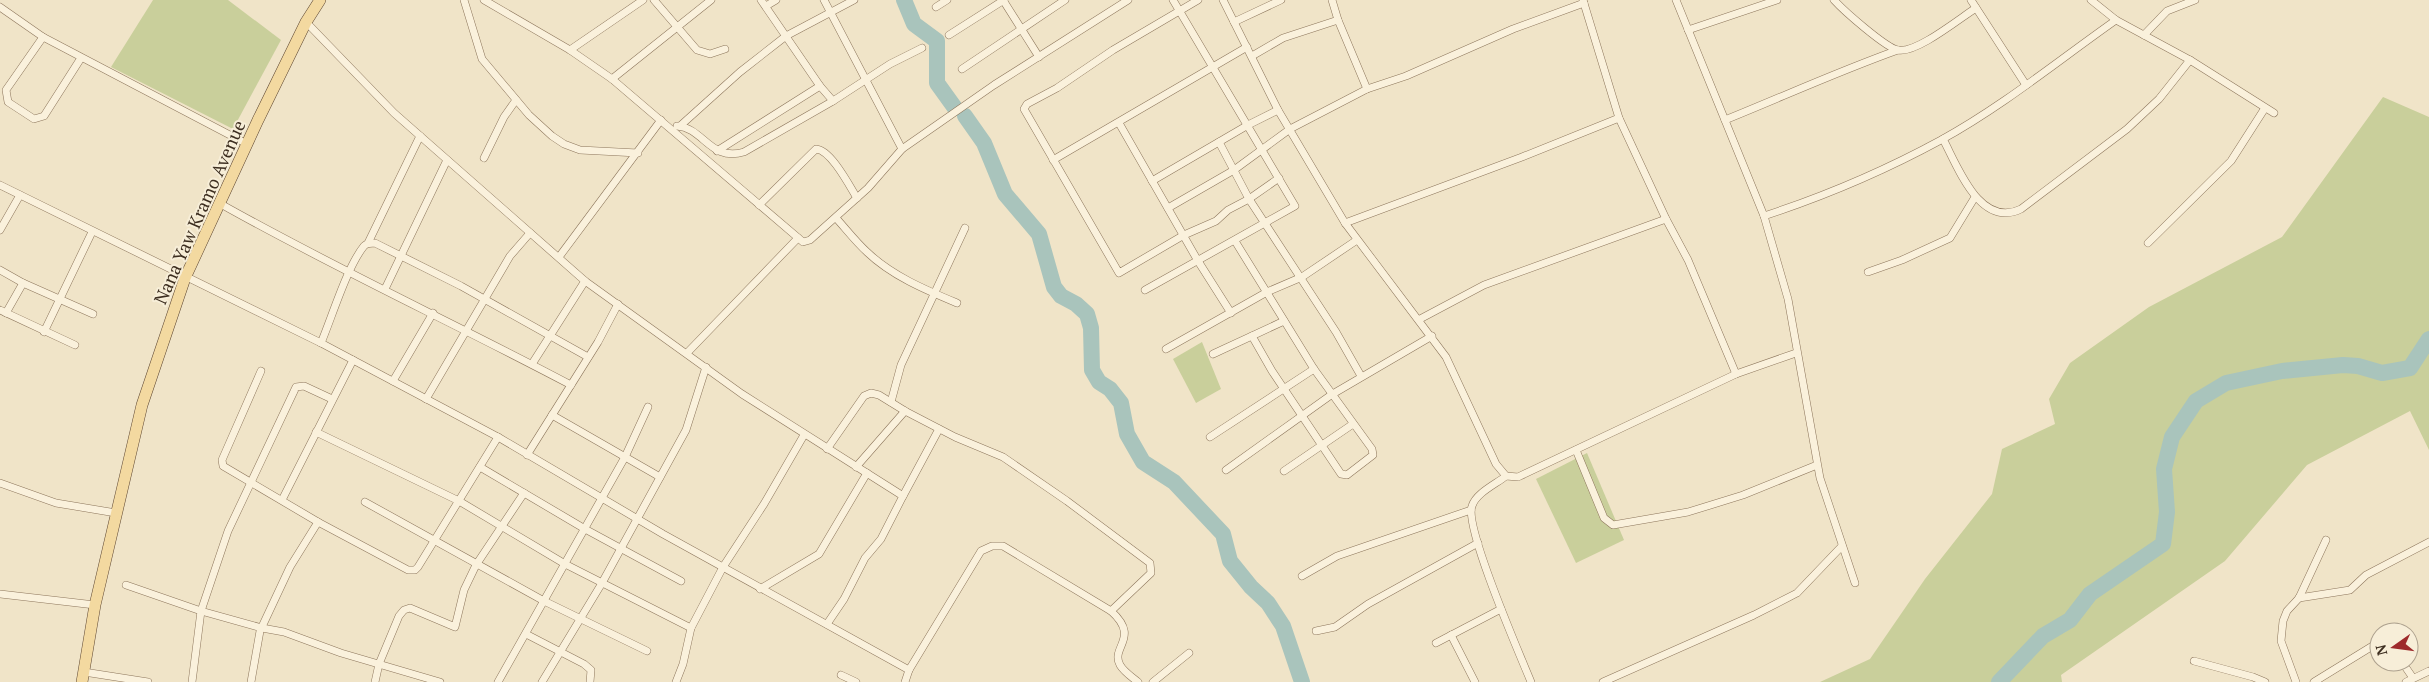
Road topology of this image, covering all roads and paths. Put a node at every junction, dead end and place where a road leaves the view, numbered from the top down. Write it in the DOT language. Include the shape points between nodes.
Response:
graph roads {
  1 [pos="320,0"];
  2 [pos="464,0"];
  3 [pos="484,0"];
  4 [pos="642,0"];
  5 [pos="654,0"];
  6 [pos="711,0"];
  7 [pos="776,0"];
  8 [pos="824,0"];
  9 [pos="854,0"];
  10 [pos="947,0"];
  11 [pos="1004,0"];
  12 [pos="1065,0"];
  13 [pos="1128,0"];
  14 [pos="1173,0"];
  15 [pos="1198,0"];
  16 [pos="1223,0"];
  17 [pos="1281,0"];
  18 [pos="1332,0"];
  19 [pos="1676,0"];
  20 [pos="1777,0"];
  21 [pos="1834,0"];
  22 [pos="1971,0"];
  23 [pos="2091,0"];
  24 [pos="2195,0"];
  25 [pos="1584,2"];
  26 [pos="763,3"];
  27 [pos="0,7"];
  28 [pos="936,7"];
  29 [pos="1976,8"];
  30 [pos="1180,11"];
  31 [pos="831,12"];
  32 [pos="1338,20"];
  33 [pos="2116,20"];
  34 [pos="306,22"];
  35 [pos="1234,22"];
  36 [pos="676,27"];
  37 [pos="1022,29"];
  38 [pos="1688,30"];
  39 [pos="2144,35"];
  40 [pos="786,36"];
  41 [pos="949,36"];
  42 [pos="43,37"];
  43 [pos="1247,47"];
  44 [pos="922,48"];
  45 [pos="725,49"];
  46 [pos="570,50"];
  47 [pos="1898,50"];
  48 [pos="1252,56"];
  49 [pos="1039,57"];
  50 [pos="81,58"];
  51 [pos="2190,60"];
  52 [pos="1212,68"];
  53 [pos="962,69"];
  54 [pos="612,79"];
  55 [pos="864,80"];
  56 [pos="2026,84"];
  57 [pos="820,86"];
  58 [pos="1367,89"];
  59 [pos="516,100"];
  60 [pos="834,101"];
  61 [pos="2265,108"];
  62 [pos="1278,110"];
  63 [pos="2274,113"];
  64 [pos="1619,118"];
  65 [pos="1725,120"];
  66 [pos="1119,122"];
  67 [pos="664,123"];
  68 [pos="1248,125"];
  69 [pos="680,126"];
  70 [pos="1290,129"];
  71 [pos="420,136"];
  72 [pos="1943,139"];
  73 [pos="1219,142"];
  74 [pos="247,144"];
  75 [pos="902,150"];
  76 [pos="1263,150"];
  77 [pos="717,151"];
  78 [pos="638,153"];
  79 [pos="484,158"];
  80 [pos="447,160"];
  81 [pos="1053,160"];
  82 [pos="1234,170"];
  83 [pos="1278,178"];
  84 [pos="1152,181"];
  85 [pos="0,185"];
  86 [pos="20,195"];
  87 [pos="857,198"];
  88 [pos="1975,198"];
  89 [pos="1249,199"];
  90 [pos="220,203"];
  91 [pos="759,205"];
  92 [pos="1168,208"];
  93 [pos="1764,216"];
  94 [pos="836,218"];
  95 [pos="1666,219"];
  96 [pos="1267,223"];
  97 [pos="1345,223"];
  98 [pos="965,228"];
  99 [pos="0,230"];
  100 [pos="92,232"];
  101 [pos="530,233"];
  102 [pos="1184,235"];
  103 [pos="798,238"];
  104 [pos="1358,240"];
  105 [pos="1235,241"];
  106 [pos="368,243"];
  107 [pos="2148,243"];
  108 [pos="400,256"];
  109 [pos="559,257"];
  110 [pos="1198,261"];
  111 [pos="0,270"];
  112 [pos="1868,272"];
  113 [pos="350,273"];
  114 [pos="1302,277"];
  115 [pos="185,278"];
  116 [pos="585,281"];
  117 [pos="23,283"];
  118 [pos="385,289"];
  119 [pos="1145,290"];
  120 [pos="1267,292"];
  121 [pos="933,293"];
  122 [pos="485,299"];
  123 [pos="60,300"];
  124 [pos="957,303"];
  125 [pos="618,304"];
  126 [pos="3,312"];
  127 [pos="433,313"];
  128 [pos="1231,313"];
  129 [pos="93,314"];
  130 [pos="1420,319"];
  131 [pos="1284,321"];
  132 [pos="467,330"];
  133 [pos="44,332"];
  134 [pos="550,336"];
  135 [pos="1252,336"];
  136 [pos="1432,336"];
  137 [pos="321,343"];
  138 [pos="75,345"];
  139 [pos="1166,349"];
  140 [pos="687,353"];
  141 [pos="1796,353"];
  142 [pos="1213,354"];
  143 [pos="588,357"];
  144 [pos="353,360"];
  145 [pos="532,364"];
  146 [pos="706,366"];
  147 [pos="1314,369"];
  148 [pos="261,371"];
  149 [pos="1736,374"];
  150 [pos="1361,376"];
  151 [pos="393,381"];
  152 [pos="571,385"];
  153 [pos="1285,389"];
  154 [pos="1331,395"];
  155 [pos="426,399"];
  156 [pos="332,400"];
  157 [pos="891,402"];
  158 [pos="648,407"];
  159 [pos="904,411"];
  160 [pos="1302,414"];
  161 [pos="552,415"];
  162 [pos="1353,424"];
  163 [pos="939,429"];
  164 [pos="316,432"];
  165 [pos="804,435"];
  166 [pos="498,437"];
  167 [pos="1210,437"];
  168 [pos="1323,446"];
  169 [pos="827,449"];
  170 [pos="1576,450"];
  171 [pos="527,454"];
  172 [pos="625,457"];
  173 [pos="1817,465"];
  174 [pos="480,467"];
  175 [pos="856,467"];
  176 [pos="1226,470"];
  177 [pos="1284,471"];
  178 [pos="867,473"];
  179 [pos="1506,476"];
  180 [pos="660,477"];
  181 [pos="251,481"];
  182 [pos="0,483"];
  183 [pos="524,493"];
  184 [pos="903,496"];
  185 [pos="602,498"];
  186 [pos="282,500"];
  187 [pos="459,501"];
  188 [pos="365,502"];
  189 [pos="1471,510"];
  190 [pos="116,513"];
  191 [pos="637,519"];
  192 [pos="318,522"];
  193 [pos="502,528"];
  194 [pos="585,529"];
  195 [pos="435,540"];
  196 [pos="2326,540"];
  197 [pos="2429,542"];
  198 [pos="1478,543"];
  199 [pos="1842,546"];
  200 [pos="620,547"];
  201 [pos="565,564"];
  202 [pos="476,565"];
  203 [pos="723,567"];
  204 [pos="1302,576"];
  205 [pos="681,581"];
  206 [pos="602,583"];
  207 [pos="1855,583"];
  208 [pos="126,585"];
  209 [pos="760,589"];
  210 [pos="0,594"];
  211 [pos="2299,598"];
  212 [pos="544,601"];
  213 [pos="94,605"];
  214 [pos="1501,609"];
  215 [pos="202,611"];
  216 [pos="1111,611"];
  217 [pos="581,619"];
  218 [pos="827,624"];
  219 [pos="262,628"];
  220 [pos="691,628"];
  221 [pos="1316,631"];
  222 [pos="526,634"];
  223 [pos="1451,635"];
  224 [pos="1436,643"];
  225 [pos="2369,648"];
  226 [pos="647,651"];
  227 [pos="560,653"];
  228 [pos="1188,653"];
  229 [pos="2194,661"];
  230 [pos="379,664"];
  231 [pos="909,670"];
  232 [pos="2429,671"];
  233 [pos="2409,672"];
  234 [pos="841,675"];
  235 [pos="83,677"];
  236 [pos="2413,678"];
  237 [pos="148,682"];
  238 [pos="192,682"];
  239 [pos="251,682"];
  240 [pos="374,682"];
  241 [pos="440,682"];
  242 [pos="498,682"];
  243 [pos="542,682"];
  244 [pos="590,682"];
  245 [pos="676,682"];
  246 [pos="856,682"];
  247 [pos="905,682"];
  248 [pos="1138,682"];
  249 [pos="1153,682"];
  250 [pos="1475,682"];
  251 [pos="1531,682"];
  252 [pos="1603,682"];
  253 [pos="2265,682"];
  254 [pos="2296,682"];
  255 [pos="2314,682"];
  256 [pos="2406,682"];
  1 -- 34 [label="main road, Nana Yaw Kramo Avenue"];
  2 -- 59 [label="street" via="482,59"];
  3 -- 46 [label="street"];
  4 -- 46 [label="street"];
  5 -- 36 [label="street"];
  6 -- 36 [label="street"];
  7 -- 26 [label="street"];
  8 -- 31 [label="street"];
  9 -- 31 [label="street"];
  10 -- 28 [label="street"];
  11 -- 37 [label="street"];
  11 -- 41 [label="street"];
  12 -- 37 [label="street"];
  13 -- 49 [label="street"];
  14 -- 30 [label="street"];
  15 -- 30 [label="street"];
  16 -- 35 [label="street"];
  17 -- 35 [label="street"];
  18 -- 32 [label="street"];
  19 -- 38 [label="street"];
  20 -- 38 [label="street"];
  21 -- 47 [label="street" via="1868,30"];
  22 -- 29 [label="street"];
  23 -- 33 [label="street"];
  24 -- 39 [label="street" via="2167,11"];
  25 -- 58 [label="street"];
  25 -- 64 [label="street"];
  26 -- 40 [label="street"];
  27 -- 42 [label="street"];
  29 -- 47 [label="street" via="1920,45"];
  29 -- 56 [label="street"];
  30 -- 52 [label="street"];
  30 -- 81 [label="street" via="1024,106"];
  31 -- 40 [label="street"];
  31 -- 55 [label="street"];
  32 -- 48 [label="street" via="1283,38"];
  32 -- 58 [label="street"];
  33 -- 39 [label="street"];
  33 -- 56 [label="street"];
  34 -- 71 [label="street"];
  34 -- 74 [label="main road, Nana Yaw Kramo Avenue"];
  35 -- 43 [label="street"];
  36 -- 45 [label="street" via="697,50 710,54"];
  36 -- 54 [label="street"];
  37 -- 49 [label="street"];
  37 -- 53 [label="street"];
  38 -- 65 [label="street"];
  39 -- 51 [label="street"];
  40 -- 57 [label="street"];
  40 -- 69 [label="street"];
  42 -- 50 [label="street"];
  42 -- 50 [label="street" via="6,90 8,102 34,118 44,116"];
  43 -- 48 [label="street"];
  43 -- 52 [label="street"];
  44 -- 55 [label="street"];
  46 -- 54 [label="street"];
  47 -- 65 [label="street"];
  48 -- 62 [label="street"];
  49 -- 75 [label="street"];
  50 -- 74 [label="street"];
  51 -- 61 [label="street"];
  51 -- 88 [label="street" via="2159,99 2127,130 2021,209 2011,214 1993,211"];
  52 -- 66 [label="street"];
  52 -- 68 [label="street"];
  54 -- 67 [label="street"];
  55 -- 60 [label="street"];
  55 -- 75 [label="street"];
  56 -- 72 [label="street"];
  57 -- 60 [label="street"];
  57 -- 77 [label="street"];
  58 -- 70 [label="street"];
  59 -- 78 [label="street" via="564,144 591,152"];
  59 -- 79 [label="street"];
  60 -- 77 [label="street" via="744,152 730,155"];
  61 -- 63 [label="street"];
  61 -- 107 [label="street" via="2232,161"];
  62 -- 68 [label="street"];
  62 -- 70 [label="street"];
  64 -- 95 [label="street"];
  64 -- 97 [label="street"];
  65 -- 93 [label="street"];
  66 -- 81 [label="street"];
  66 -- 84 [label="street"];
  67 -- 69 [label="street"];
  67 -- 78 [label="street"];
  67 -- 91 [label="street"];
  68 -- 73 [label="street"];
  68 -- 76 [label="street"];
  69 -- 77 [label="street"];
  70 -- 76 [label="street"];
  70 -- 97 [label="street"];
  71 -- 80 [label="street"];
  71 -- 106 [label="street"];
  72 -- 88 [label="street"];
  72 -- 93 [label="street" via="1877,173"];
  73 -- 82 [label="street"];
  73 -- 84 [label="street"];
  74 -- 90 [label="main road, Nana Yaw Kramo Avenue"];
  75 -- 87 [label="street"];
  76 -- 82 [label="street"];
  76 -- 83 [label="street"];
  78 -- 109 [label="street"];
  80 -- 101 [label="street"];
  80 -- 108 [label="street"];
  81 -- 102 [label="street" via="1117,272"];
  82 -- 89 [label="street"];
  82 -- 92 [label="street"];
  83 -- 89 [label="street"];
  83 -- 96 [label="street" via="1295,206"];
  84 -- 92 [label="street"];
  85 -- 86 [label="street"];
  86 -- 99 [label="street"];
  86 -- 100 [label="street"];
  87 -- 91 [label="street" via="830,157 816,149"];
  87 -- 94 [label="street"];
  88 -- 112 [label="street" via="1950,238"];
  89 -- 96 [label="street"];
  89 -- 102 [label="street" via="1207,226"];
  90 -- 113 [label="street"];
  90 -- 115 [label="main road, Nana Yaw Kramo Avenue"];
  91 -- 103 [label="street"];
  92 -- 102 [label="street"];
  93 -- 141 [label="street" via="1788,299"];
  94 -- 103 [label="street" via="810,240 802,242"];
  94 -- 121 [label="street" via="868,253"];
  95 -- 130 [label="street" via="1484,285"];
  95 -- 149 [label="street" via="1688,260"];
  96 -- 105 [label="street"];
  96 -- 114 [label="street"];
  97 -- 104 [label="street"];
  98 -- 121 [label="street"];
  100 -- 115 [label="street"];
  100 -- 123 [label="street"];
  101 -- 109 [label="street"];
  101 -- 122 [label="street" via="510,256"];
  102 -- 110 [label="street"];
  103 -- 140 [label="street"];
  104 -- 114 [label="street"];
  104 -- 130 [label="street"];
  105 -- 110 [label="street"];
  105 -- 120 [label="street"];
  106 -- 108 [label="street" via="375,243"];
  106 -- 113 [label="street"];
  108 -- 118 [label="street"];
  108 -- 122 [label="street"];
  109 -- 116 [label="street"];
  110 -- 119 [label="street"];
  110 -- 128 [label="street"];
  111 -- 117 [label="street"];
  113 -- 118 [label="street"];
  113 -- 137 [label="street"];
  114 -- 120 [label="street"];
  114 -- 150 [label="street"];
  115 -- 137 [label="street"];
  115 -- 190 [label="main road, Nana Yaw Kramo Avenue" via="142,405"];
  116 -- 125 [label="street"];
  116 -- 134 [label="street"];
  117 -- 123 [label="street"];
  117 -- 126 [label="street"];
  118 -- 127 [label="street"];
  120 -- 128 [label="street"];
  120 -- 131 [label="street"];
  121 -- 124 [label="street"];
  121 -- 157 [label="street" via="901,364"];
  122 -- 132 [label="street"];
  122 -- 134 [label="street"];
  123 -- 129 [label="street"];
  123 -- 133 [label="street"];
  125 -- 140 [label="street"];
  125 -- 143 [label="street"];
  126 -- 133 [label="street"];
  127 -- 132 [label="street"];
  127 -- 151 [label="street"];
  128 -- 139 [label="street"];
  130 -- 136 [label="street"];
  131 -- 135 [label="street"];
  131 -- 147 [label="street"];
  132 -- 145 [label="street"];
  132 -- 155 [label="street"];
  133 -- 138 [label="street"];
  134 -- 143 [label="street"];
  134 -- 145 [label="street"];
  135 -- 142 [label="street"];
  135 -- 153 [label="street"];
  136 -- 150 [label="street"];
  136 -- 179 [label="street" via="1446,357 1496,464"];
  137 -- 144 [label="street"];
  140 -- 146 [label="street"];
  141 -- 149 [label="street"];
  141 -- 173 [label="street"];
  143 -- 152 [label="street"];
  144 -- 151 [label="street"];
  144 -- 156 [label="street"];
  145 -- 152 [label="street"];
  146 -- 165 [label="street"];
  146 -- 180 [label="street" via="686,430"];
  147 -- 153 [label="street"];
  147 -- 154 [label="street"];
  148 -- 181 [label="street" via="222,460 223,466"];
  149 -- 170 [label="street"];
  150 -- 154 [label="street"];
  151 -- 155 [label="street"];
  152 -- 161 [label="street"];
  153 -- 160 [label="street"];
  153 -- 167 [label="street"];
  154 -- 160 [label="street"];
  154 -- 162 [label="street"];
  155 -- 166 [label="street"];
  156 -- 164 [label="street"];
  156 -- 181 [label="street" via="304,386 296,387"];
  157 -- 159 [label="street"];
  157 -- 169 [label="street" via="871,393 864,396"];
  158 -- 172 [label="street"];
  159 -- 163 [label="street"];
  159 -- 175 [label="street"];
  160 -- 168 [label="street"];
  160 -- 176 [label="street"];
  161 -- 171 [label="street"];
  161 -- 172 [label="street"];
  162 -- 168 [label="street"];
  162 -- 168 [label="street" via="1372,448 1373,455 1365,462 1344,475"];
  163 -- 184 [label="street"];
  163 -- 216 [label="street" via="1003,457 1150,563 1151,573"];
  164 -- 186 [label="street"];
  164 -- 187 [label="street"];
  165 -- 169 [label="street"];
  165 -- 203 [label="street"];
  166 -- 171 [label="street"];
  166 -- 174 [label="street"];
  168 -- 177 [label="street"];
  169 -- 175 [label="street"];
  170 -- 173 [label="street" via="1604,518 1613,525 1688,512 1743,495"];
  170 -- 179 [label="street" via="1518,477"];
  171 -- 185 [label="street"];
  172 -- 180 [label="street"];
  172 -- 185 [label="street"];
  173 -- 199 [label="street"];
  174 -- 183 [label="street"];
  174 -- 187 [label="street"];
  175 -- 178 [label="street"];
  178 -- 184 [label="street"];
  178 -- 209 [label="street" via="819,554"];
  179 -- 189 [label="street" via="1474,502"];
  180 -- 191 [label="street"];
  181 -- 186 [label="street"];
  181 -- 215 [label="street" via="228,531"];
  182 -- 190 [label="street" via="56,503"];
  183 -- 193 [label="street"];
  183 -- 194 [label="street"];
  184 -- 218 [label="street"];
  185 -- 191 [label="street"];
  185 -- 194 [label="street"];
  186 -- 192 [label="street"];
  187 -- 193 [label="street"];
  187 -- 195 [label="street"];
  188 -- 195 [label="street"];
  189 -- 198 [label="street"];
  189 -- 204 [label="street" via="1337,556"];
  190 -- 213 [label="main road, Nana Yaw Kramo Avenue"];
  191 -- 200 [label="street"];
  191 -- 203 [label="street"];
  192 -- 195 [label="street" via="411,571 418,567"];
  192 -- 219 [label="street" via="290,567"];
  193 -- 201 [label="street"];
  193 -- 202 [label="street"];
  194 -- 200 [label="street"];
  194 -- 201 [label="street"];
  195 -- 202 [label="street"];
  196 -- 211 [label="street"];
  197 -- 211 [label="street" via="2366,575 2350,590"];
  198 -- 214 [label="street"];
  198 -- 221 [label="street" via="1368,604 1335,627"];
  199 -- 207 [label="street"];
  199 -- 252 [label="street" via="1797,593"];
  200 -- 205 [label="street"];
  200 -- 206 [label="street"];
  201 -- 206 [label="street"];
  201 -- 212 [label="street"];
  202 -- 212 [label="street"];
  202 -- 230 [label="street" via="464,590 455,627 410,608 404,610 398,616"];
  203 -- 209 [label="street"];
  203 -- 220 [label="street"];
  206 -- 217 [label="street"];
  206 -- 220 [label="street"];
  208 -- 215 [label="street"];
  209 -- 218 [label="street"];
  210 -- 213 [label="street"];
  211 -- 254 [label="street" via="2287,611 2280,636"];
  212 -- 217 [label="street"];
  212 -- 222 [label="street"];
  213 -- 235 [label="main road, Nana Yaw Kramo Avenue"];
  214 -- 223 [label="street"];
  214 -- 251 [label="street"];
  215 -- 219 [label="street"];
  215 -- 238 [label="street"];
  216 -- 231 [label="street" via="1003,546 992,546 981,552"];
  216 -- 248 [label="street" via="1124,627 1119,664"];
  217 -- 226 [label="street"];
  217 -- 227 [label="street"];
  218 -- 231 [label="street"];
  219 -- 230 [label="street" via="284,632"];
  219 -- 239 [label="street"];
  220 -- 245 [label="street"];
  222 -- 227 [label="street"];
  222 -- 242 [label="street"];
  223 -- 224 [label="street"];
  223 -- 250 [label="street"];
  225 -- 255 [label="street"];
  227 -- 243 [label="street"];
  227 -- 244 [label="street" via="591,670"];
  228 -- 249 [label="street"];
  229 -- 253 [label="street"];
  230 -- 240 [label="street"];
  230 -- 241 [label="street"];
  231 -- 247 [label="street"];
  232 -- 236 [label="street"];
  233 -- 236 [label="street"];
  234 -- 246 [label="street"];
  235 -- 237 [label="street"];
  236 -- 256 [label="street"];
}
